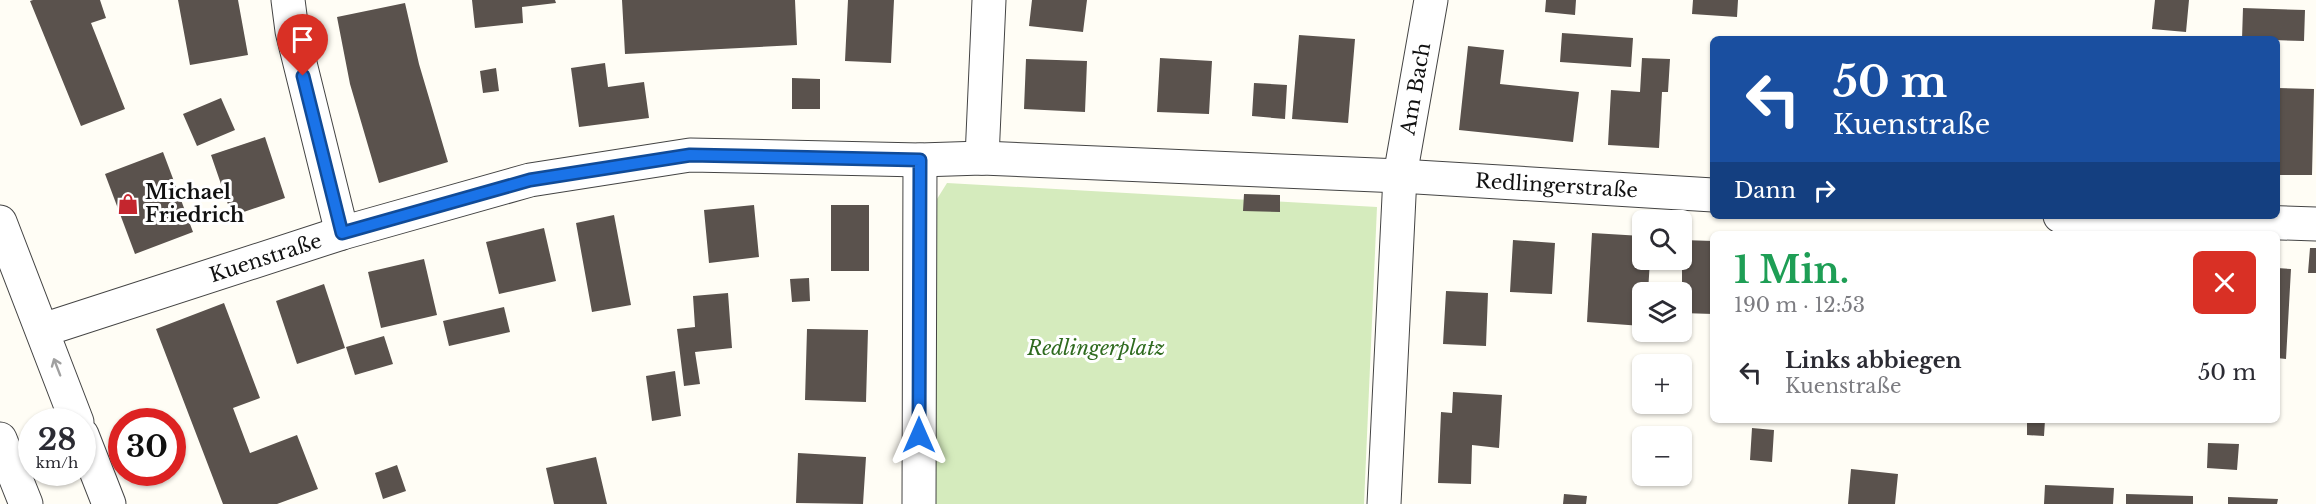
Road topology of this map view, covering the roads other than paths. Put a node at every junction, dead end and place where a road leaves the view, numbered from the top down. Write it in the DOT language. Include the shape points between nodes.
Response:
graph roads {
  1 [pos="288,0"];
  2 [pos="989,0"];
  3 [pos="1431,0"];
  4 [pos="982,158"];
  5 [pos="920,160"];
  6 [pos="1400,176"];
  7 [pos="1710,195"];
  8 [pos="2156,219"];
  9 [pos="0,222"];
  10 [pos="2316,224"];
  11 [pos="342,233"];
  12 [pos="42,330"];
  13 [pos="72,408"];
  14 [pos="0,439"];
  15 [pos="96,471"];
  16 [pos="26,504"];
  17 [pos="109,504"];
  18 [pos="919,504"];
  19 [pos="1384,504"];
  1 -- 11 [label="street" via="294,42"];
  2 -- 4 [label="street"];
  3 -- 6 [label="street, Am Bach"];
  4 -- 5 [label="street"];
  4 -- 6 [label="street"];
  5 -- 11 [label="street, Kuenstraße" via="690,155 530,180"];
  5 -- 18 [label="street"];
  6 -- 7 [label="street, Redlingerstraße"];
  6 -- 19 [label="street"];
  8 -- 10 [label="street"];
  9 -- 12 [label="street"];
  11 -- 12 [label="street, Kuenstraße"];
  13 -- 12 [label="street, one-way"];
  14 -- 16 [label="street"];
  15 -- 17 [label="street"];
}
